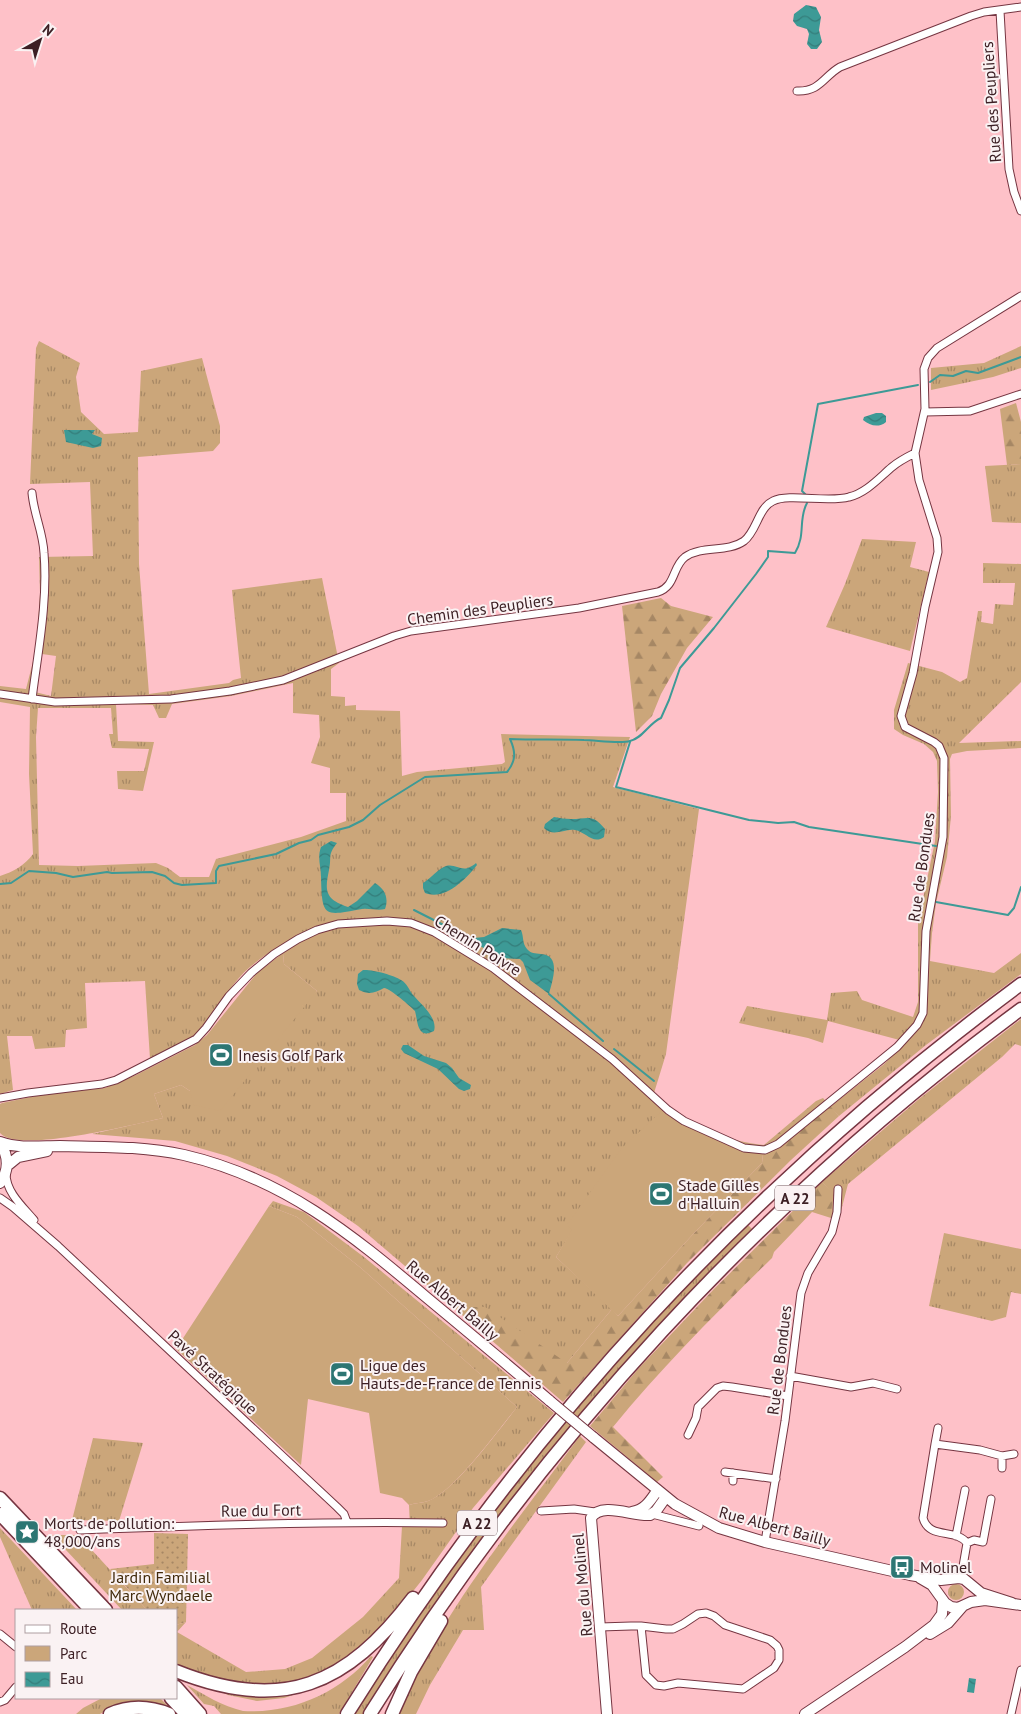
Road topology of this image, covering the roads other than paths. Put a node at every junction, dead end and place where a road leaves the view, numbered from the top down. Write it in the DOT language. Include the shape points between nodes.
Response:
graph roads {
  1 [pos="1021,7"];
  2 [pos="1000,11"];
  3 [pos="797,91"];
  4 [pos="1021,211"];
  5 [pos="1021,296"];
  6 [pos="1021,394"];
  7 [pos="925,412"];
  8 [pos="915,453"];
  9 [pos="32,494"];
  10 [pos="0,694"];
  11 [pos="32,699"];
  12 [pos="1021,984"];
  13 [pos="1021,1009"];
  14 [pos="0,1098"];
  15 [pos="0,1143"];
  16 [pos="93,1147"];
  17 [pos="765,1150"];
  18 [pos="7,1169"];
  19 [pos="0,1184"];
  20 [pos="838,1189"];
  21 [pos="0,1198"];
  22 [pos="58,1246"];
  23 [pos="790,1376"];
  24 [pos="897,1388"];
  25 [pos="788,1396"];
  26 [pos="938,1428"];
  27 [pos="688,1435"];
  28 [pos="544,1437"];
  29 [pos="935,1444"];
  30 [pos="1014,1454"];
  31 [pos="1002,1456"];
  32 [pos="1002,1468"];
  33 [pos="725,1472"];
  34 [pos="733,1473"];
  35 [pos="776,1479"];
  36 [pos="732,1481"];
  37 [pos="965,1490"];
  38 [pos="661,1494"];
  39 [pos="991,1499"];
  40 [pos="2,1505"];
  41 [pos="541,1511"];
  42 [pos="595,1512"];
  43 [pos="631,1512"];
  44 [pos="652,1514"];
  45 [pos="347,1522"];
  46 [pos="443,1523"];
  47 [pos="699,1526"];
  48 [pos="80,1530"];
  49 [pos="956,1536"];
  50 [pos="765,1542"];
  51 [pos="967,1543"];
  52 [pos="476,1558"];
  53 [pos="910,1575"];
  54 [pos="948,1579"];
  55 [pos="964,1581"];
  56 [pos="942,1599"];
  57 [pos="1016,1604"];
  58 [pos="964,1605"];
  59 [pos="91,1609"];
  60 [pos="105,1609"];
  61 [pos="113,1609"];
  62 [pos="641,1626"];
  63 [pos="600,1627"];
  64 [pos="0,1634"];
  65 [pos="15,1646"];
  66 [pos="905,1647"];
  67 [pos="1021,1670"];
  68 [pos="178,1672"];
  69 [pos="15,1688"];
  70 [pos="178,1689"];
  71 [pos="218,1696"];
  72 [pos="309,1697"];
  73 [pos="172,1699"];
  74 [pos="0,1702"];
  75 [pos="110,1714"];
  76 [pos="169,1714"];
  77 [pos="186,1714"];
  78 [pos="200,1714"];
  79 [pos="347,1714"];
  80 [pos="370,1714"];
  81 [pos="392,1714"];
  82 [pos="607,1714"];
  83 [pos="805,1714"];
  84 [pos="1011,1714"];
  1 -- 2 [label="street"];
  2 -- 3 [label="street" via="978,14 840,66 818,86"];
  2 -- 4 [label="street, Rue des Peupliers" via="1009,169"];
  5 -- 7 [label="street" via="941,344 930,354 924,369"];
  6 -- 7 [label="street" via="970,411"];
  7 -- 8 [label="street"];
  8 -- 11 [label="street, Chemin des Peupliers" via="850,497 772,501 746,539 733,546 689,555 681,562 670,585 658,592 579,608 411,631 287,679 239,689 162,700 55,702"];
  8 -- 17 [label="street, Rue de Bondues" via="919,480 936,532 938,552 901,721 939,746 944,758 942,836 926,931 923,1013 917,1025 897,1047 778,1144"];
  9 -- 11 [label="street" via="33,511 42,536 45,579"];
  10 -- 11 [label="street, Chemin des Peupliers"];
  12 -- 28 [label="highway, A 22" via="888,1087 780,1183 648,1316"];
  13 -- 52 [label="highway, A 22" via="849,1148 736,1255 609,1390"];
  14 -- 17 [label="street, Chemin Poivre" via="116,1080 196,1039 251,973 298,939 333,925 400,922 416,924 434,932 493,968 612,1059 684,1122 744,1148"];
  15 -- 16 [label="main road, Rue Albert Bailly"];
  15 -- 18 [label="main road" via="6,1155"];
  16 -- 18 [label="main road, Rue Albert Bailly" via="30,1154 16,1158"];
  16 -- 38 [label="main road, Rue Albert Bailly, bridge" via="137,1148 183,1155 240,1172 286,1193 321,1214 370,1250"];
  18 -- 19 [label="main road"];
  18 -- 22 [label="street, Pavé Stratégique" via="7,1183 18,1201"];
  20 -- 23 [label="street, Rue de Bondues" via="832,1232 808,1273 801,1293"];
  21 -- 22 [label="street, Pavé Stratégique"];
  22 -- 45 [label="street, Pavé Stratégique" via="337,1507"];
  23 -- 24 [label="street" via="851,1387 873,1383"];
  23 -- 25 [label="street, Rue de Bondues"];
  25 -- 27 [label="street" via="732,1387 717,1388 698,1407"];
  25 -- 35 [label="street, Rue de Bondues"];
  26 -- 29 [label="street"];
  28 -- 72 [label="highway" via="492,1495 376,1645 344,1676"];
  28 -- 79 [label="highway, A 22" via="431,1586"];
  29 -- 31 [label="street"];
  29 -- 49 [label="street" via="923,1518 931,1530"];
  30 -- 31 [label="street"];
  31 -- 32 [label="street"];
  33 -- 34 [label="street"];
  34 -- 35 [label="street"];
  34 -- 36 [label="street"];
  35 -- 50 [label="street, Rue de Bondues"];
  37 -- 49 [label="street"];
  38 -- 43 [label="main road" via="639,1511"];
  38 -- 44 [label="main road"];
  38 -- 50 [label="main road, Rue Albert Bailly" via="714,1526"];
  39 -- 51 [label="street" via="983,1542 974,1540"];
  40 -- 59 [label="highway"];
  40 -- 60 [label="highway"];
  40 -- 61 [label="highway"];
  41 -- 42 [label="street" via="574,1509"];
  42 -- 43 [label="main road, Rue du Molinel"];
  42 -- 63 [label="main road, Rue du Molinel" via="591,1521"];
  43 -- 44 [label="main road, Rue du Molinel" via="643,1516"];
  44 -- 47 [label="street, Rue du Molinel"];
  45 -- 46 [label="street, Rue du Fort"];
  45 -- 48 [label="street, Rue du Fort"];
  49 -- 51 [label="street"];
  50 -- 53 [label="main road, Rue Albert Bailly"];
  51 -- 55 [label="street"];
  52 -- 80 [label="highway, A 22"];
  52 -- 81 [label="highway" via="411,1672"];
  53 -- 54 [label="main road"];
  53 -- 56 [label="main road" via="929,1583"];
  54 -- 55 [label="main road"];
  54 -- 56 [label="main road" via="942,1586"];
  55 -- 57 [label="main road" via="981,1593"];
  55 -- 58 [label="main road" via="971,1594"];
  56 -- 58 [label="main road" via="953,1608"];
  56 -- 66 [label="main road" via="943,1611 939,1620"];
  57 -- 58 [label="main road" via="985,1600"];
  58 -- 66 [label="main road" via="943,1626"];
  62 -- 62 [label="street" via="672,1629 698,1614 706,1613 725,1625 770,1640 777,1646 780,1660 774,1668 743,1689 678,1683 656,1685 646,1675"];
  62 -- 63 [label="street"];
  63 -- 82 [label="main road, Rue du Molinel"];
  64 -- 65 [label="street"];
  66 -- 83 [label="main road"];
  67 -- 84 [label="street"];
  68 -- 71 [label="highway"];
  69 -- 74 [label="street"];
  70 -- 78 [label="highway"];
  73 -- 77 [label="highway"];
  75 -- 76 [label="highway" via="138,1707"];
}
